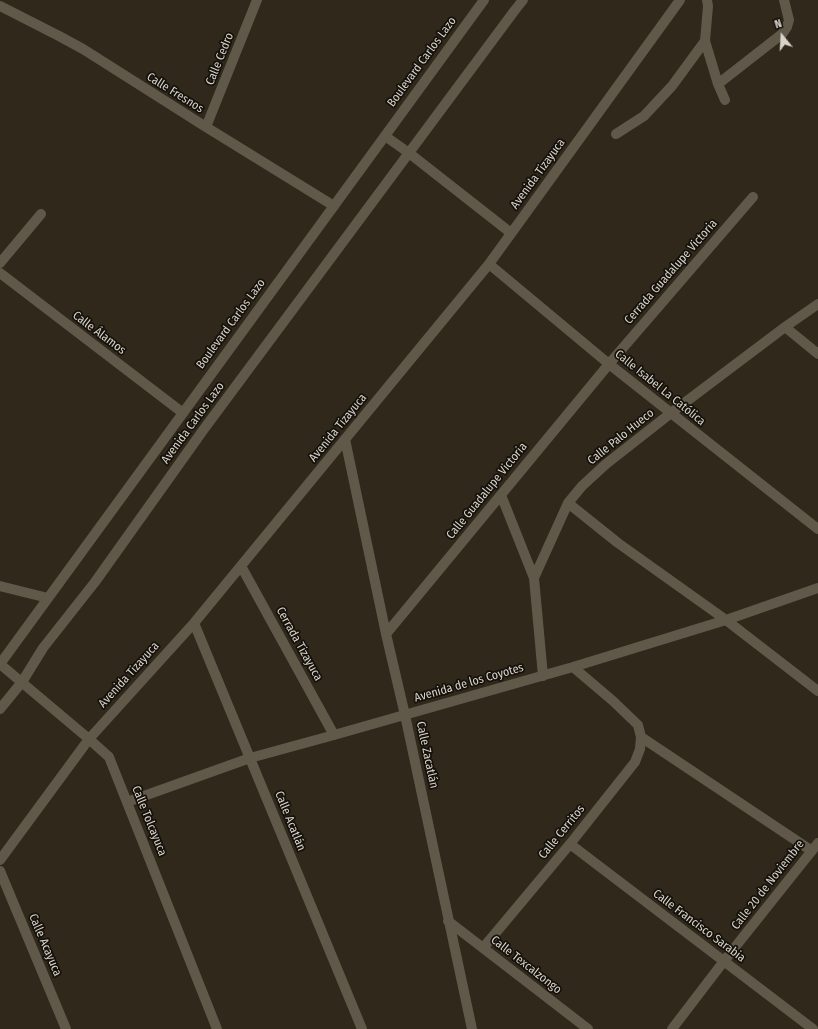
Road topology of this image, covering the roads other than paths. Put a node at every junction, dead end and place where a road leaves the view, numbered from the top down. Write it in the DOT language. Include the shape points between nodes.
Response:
graph roads {
  1 [pos="257,0"];
  2 [pos="484,0"];
  3 [pos="524,0"];
  4 [pos="680,0"];
  5 [pos="784,0"];
  6 [pos="710,2"];
  7 [pos="0,6"];
  8 [pos="705,42"];
  9 [pos="718,84"];
  10 [pos="725,100"];
  11 [pos="206,127"];
  12 [pos="616,134"];
  13 [pos="385,136"];
  14 [pos="409,153"];
  15 [pos="753,197"];
  16 [pos="334,206"];
  17 [pos="41,214"];
  18 [pos="512,233"];
  19 [pos="0,263"];
  20 [pos="489,264"];
  21 [pos="0,273"];
  22 [pos="818,304"];
  23 [pos="784,327"];
  24 [pos="818,354"];
  25 [pos="609,364"];
  26 [pos="183,413"];
  27 [pos="671,413"];
  28 [pos="346,439"];
  29 [pos="501,495"];
  30 [pos="568,503"];
  31 [pos="818,529"];
  32 [pos="242,566"];
  33 [pos="534,578"];
  34 [pos="0,586"];
  35 [pos="818,588"];
  36 [pos="48,598"];
  37 [pos="726,620"];
  38 [pos="194,623"];
  39 [pos="386,634"];
  40 [pos="0,664"];
  41 [pos="573,667"];
  42 [pos="542,676"];
  43 [pos="22,682"];
  44 [pos="818,691"];
  45 [pos="0,709"];
  46 [pos="405,715"];
  47 [pos="334,735"];
  48 [pos="641,737"];
  49 [pos="89,739"];
  50 [pos="250,758"];
  51 [pos="127,802"];
  52 [pos="570,844"];
  53 [pos="815,847"];
  54 [pos="0,860"];
  55 [pos="0,871"];
  56 [pos="448,921"];
  57 [pos="484,948"];
  58 [pos="724,961"];
  59 [pos="66,1029"];
  60 [pos="217,1029"];
  61 [pos="362,1029"];
  62 [pos="472,1029"];
  63 [pos="588,1029"];
  64 [pos="672,1029"];
  65 [pos="813,1029"];
  1 -- 11 [label="street, Calle Cedro"];
  2 -- 13 [label="street, Boulevard Carlos Lazo"];
  3 -- 14 [label="street"];
  4 -- 18 [label="street, Avenida Tizayuca"];
  5 -- 9 [label="street" via="788,20 782,34"];
  6 -- 8 [label="street"];
  7 -- 11 [label="street, Calle Fresnos" via="82,49"];
  8 -- 9 [label="street"];
  8 -- 12 [label="street" via="672,86 644,116"];
  9 -- 10 [label="street"];
  11 -- 16 [label="street, Calle Fresnos"];
  13 -- 14 [label="street"];
  13 -- 16 [label="street, Boulevard Carlos Lazo"];
  14 -- 18 [label="street"];
  14 -- 43 [label="street, Avenida Carlos Lazo" via="204,429"];
  15 -- 25 [label="street, Cerrada Guadalupe Victoria"];
  16 -- 26 [label="street, Boulevard Carlos Lazo"];
  17 -- 19 [label="street"];
  18 -- 20 [label="street, Avenida Tizayuca"];
  20 -- 25 [label="street, Calle Isabel La Católica"];
  20 -- 28 [label="street, Avenida Tizayuca"];
  21 -- 26 [label="street, Calle Álamos"];
  22 -- 23 [label="street, Calle Palo Hueco"];
  23 -- 24 [label="street"];
  23 -- 27 [label="street, Calle Palo Hueco"];
  25 -- 27 [label="street, Calle Isabel La Católica"];
  25 -- 29 [label="street, Calle Guadalupe Victoria"];
  26 -- 36 [label="street, Boulevard Carlos Lazo"];
  27 -- 30 [label="street, Calle Palo Hueco" via="606,464"];
  27 -- 31 [label="street, Calle Isabel La Católica"];
  28 -- 32 [label="street, Avenida Tizayuca"];
  28 -- 39 [label="street, Calle Zacatlán"];
  29 -- 33 [label="street"];
  29 -- 39 [label="street, Calle Guadalupe Victoria"];
  30 -- 33 [label="street, Calle Palo Hueco"];
  30 -- 37 [label="street" via="618,543"];
  32 -- 38 [label="street, Avenida Tizayuca"];
  32 -- 47 [label="street, Cerrada Tizayuca"];
  33 -- 42 [label="street"];
  34 -- 36 [label="street"];
  35 -- 37 [label="street, Avenida de los Coyotes"];
  36 -- 40 [label="street, Boulevard Carlos Lazo"];
  37 -- 41 [label="street, Avenida de los Coyotes"];
  37 -- 44 [label="street"];
  38 -- 49 [label="street, Avenida Tizayuca"];
  38 -- 50 [label="street, Calle Acatlán"];
  39 -- 46 [label="street, Calle Zacatlán"];
  40 -- 43 [label="street, Calle Tolcayuca"];
  41 -- 42 [label="street, Avenida de los Coyotes"];
  41 -- 48 [label="street, Calle Cerritos" via="638,725"];
  42 -- 46 [label="street, Avenida de los Coyotes"];
  43 -- 45 [label="street, Avenida Carlos Lazo"];
  43 -- 49 [label="street, Calle Tolcayuca"];
  46 -- 47 [label="street, Avenida de los Coyotes"];
  46 -- 56 [label="street, Calle Zacatlán"];
  47 -- 50 [label="street, Avenida de los Coyotes"];
  48 -- 52 [label="street, Calle Cerritos" via="635,762"];
  48 -- 53 [label="street"];
  49 -- 51 [label="street, Calle Tolcayuca" via="109,757"];
  49 -- 54 [label="street, Avenida Tizayuca"];
  50 -- 51 [label="street, Avenida de los Coyotes"];
  50 -- 61 [label="street, Calle Acatlán"];
  51 -- 60 [label="street, Calle Tolcayuca"];
  52 -- 57 [label="street, Calle Cerritos"];
  52 -- 58 [label="street, Calle Francisco Sarabia"];
  53 -- 58 [label="street, Calle 20 de Noviembre"];
  55 -- 59 [label="street, Calle Acayuca"];
  56 -- 57 [label="street, Calle Texcalzongo"];
  56 -- 62 [label="street, Calle Zacatlán"];
  57 -- 63 [label="street, Calle Texcalzongo"];
  58 -- 64 [label="street, Calle 20 de Noviembre"];
  58 -- 65 [label="street, Calle Francisco Sarabia"];
}
